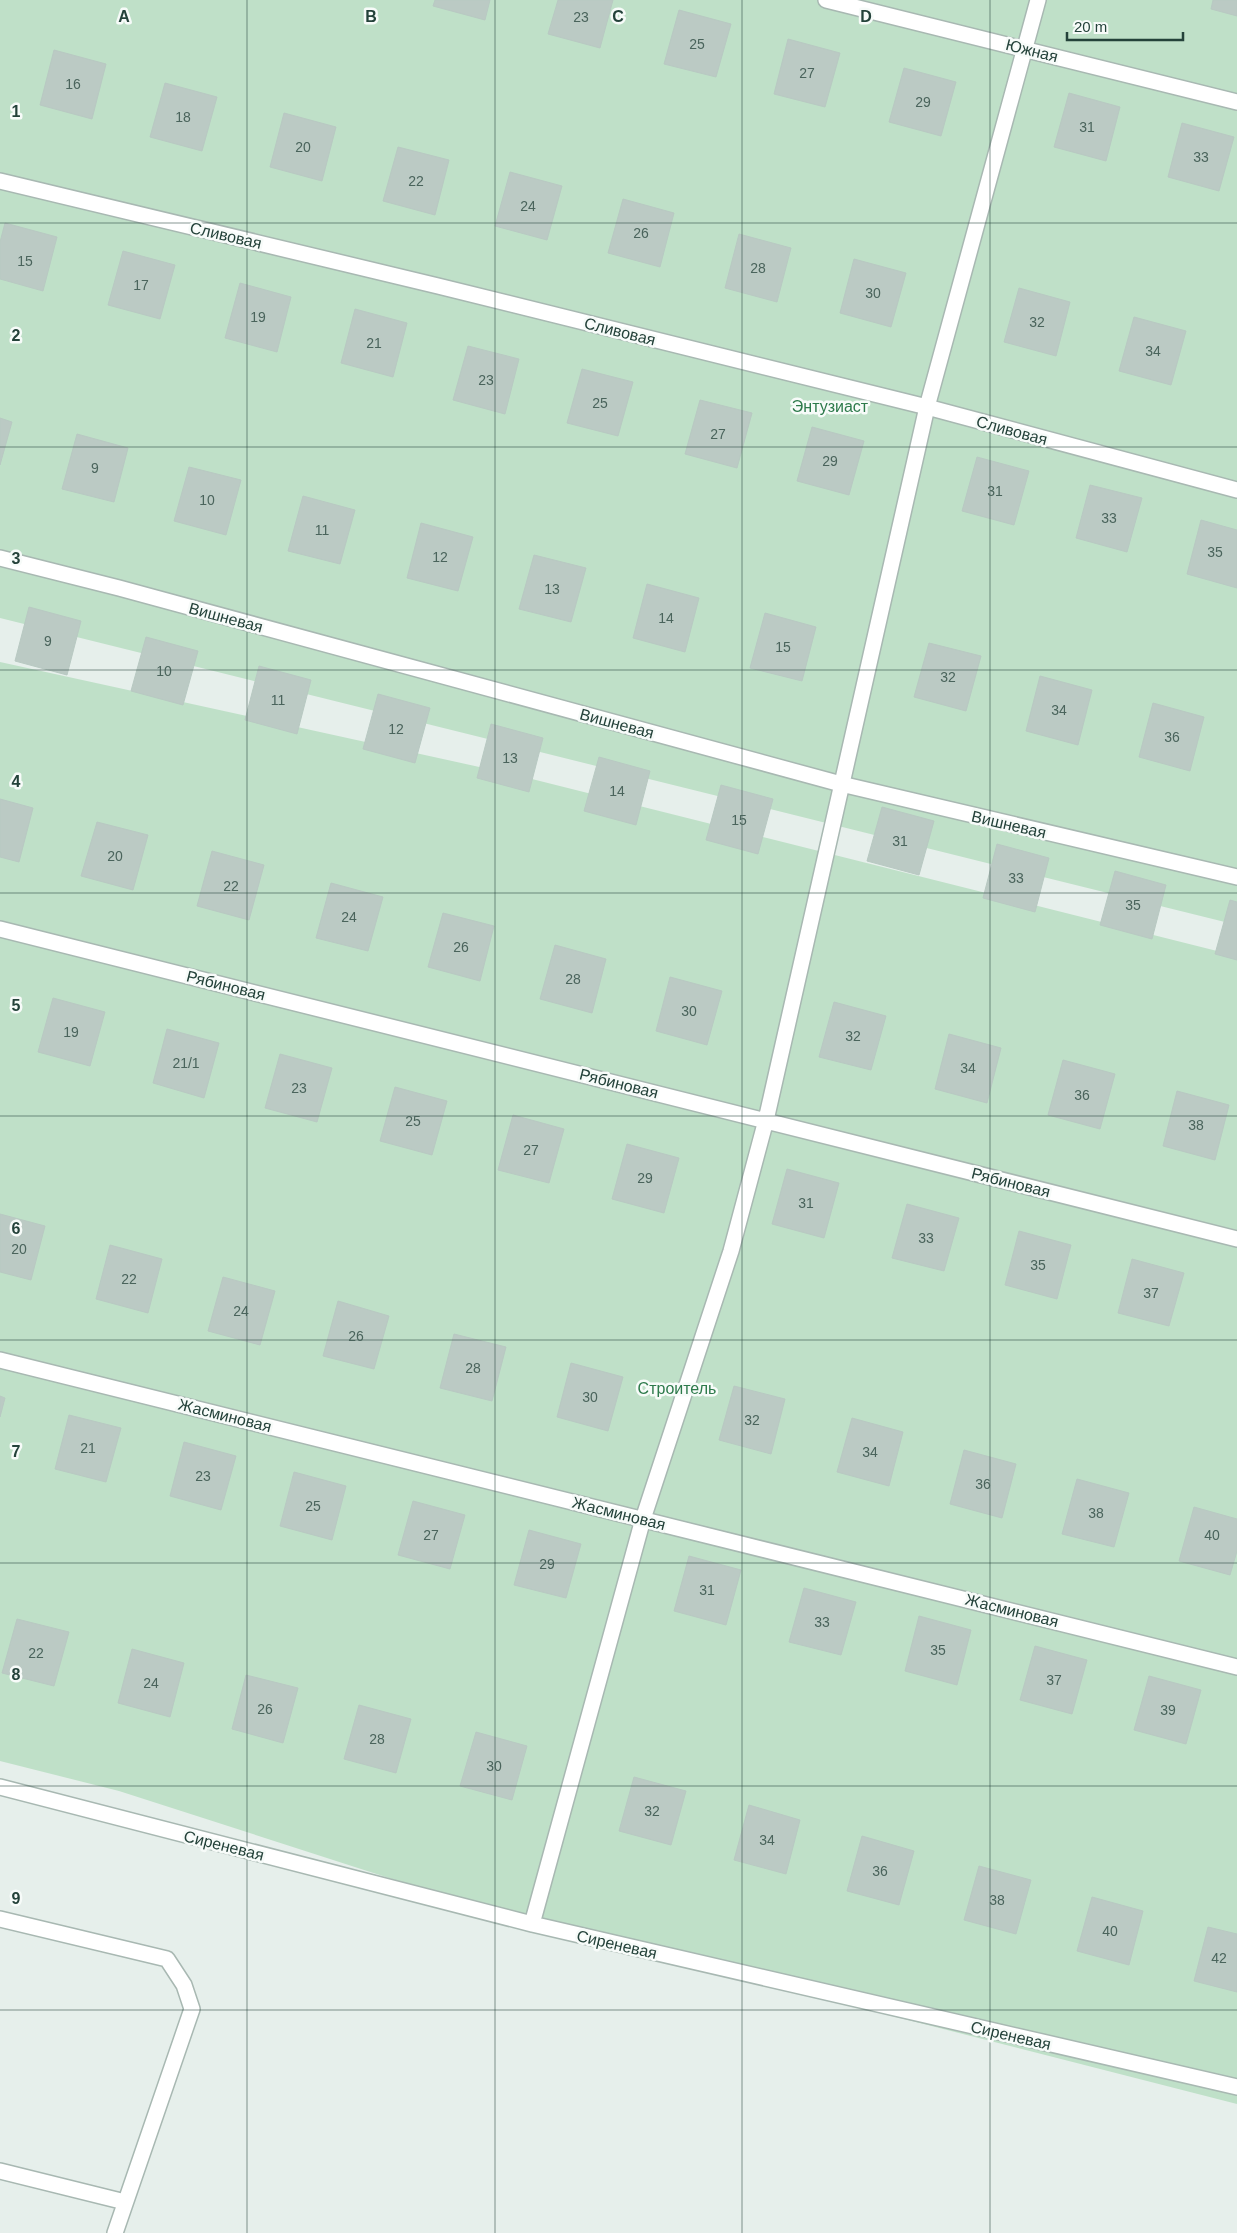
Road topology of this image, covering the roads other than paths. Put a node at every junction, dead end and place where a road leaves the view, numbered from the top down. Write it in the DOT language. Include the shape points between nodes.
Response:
graph roads {
  1 [pos="826,0"];
  2 [pos="1038,0"];
  3 [pos="1024,48"];
  4 [pos="1237,102"];
  5 [pos="0,181"];
  6 [pos="927,407"];
  7 [pos="1237,490"];
  8 [pos="0,558"];
  9 [pos="841,784"];
  10 [pos="1237,877"];
  11 [pos="0,928"];
  12 [pos="766,1120"];
  13 [pos="1237,1240"];
  14 [pos="0,1360"];
  15 [pos="643,1519"];
  16 [pos="1237,1667"];
  17 [pos="0,1787"];
  18 [pos="0,1920"];
  19 [pos="532,1924"];
  20 [pos="1237,2087"];
  21 [pos="0,2171"];
  22 [pos="126,2202"];
  23 [pos="115,2233"];
  1 -- 3 [label="street, Южная"];
  2 -- 3 [label="street"];
  3 -- 4 [label="street, Южная"];
  3 -- 6 [label="street"];
  5 -- 6 [label="street, Сливовая"];
  6 -- 7 [label="street, Сливовая"];
  6 -- 9 [label="street"];
  8 -- 9 [label="street, Вишневая"];
  9 -- 10 [label="street, Вишневая"];
  9 -- 12 [label="street"];
  11 -- 12 [label="street, Рябиновая"];
  12 -- 13 [label="street, Рябиновая"];
  12 -- 15 [label="street" via="731,1251"];
  14 -- 15 [label="street, Жасминовая"];
  15 -- 16 [label="street, Жасминовая"];
  15 -- 19 [label="street"];
  17 -- 19 [label="street, Сиреневая"];
  18 -- 22 [label="street" via="167,1959 184,1986 192,2009"];
  19 -- 20 [label="street, Сиреневая"];
  21 -- 22 [label="street"];
  22 -- 23 [label="street"];
}
